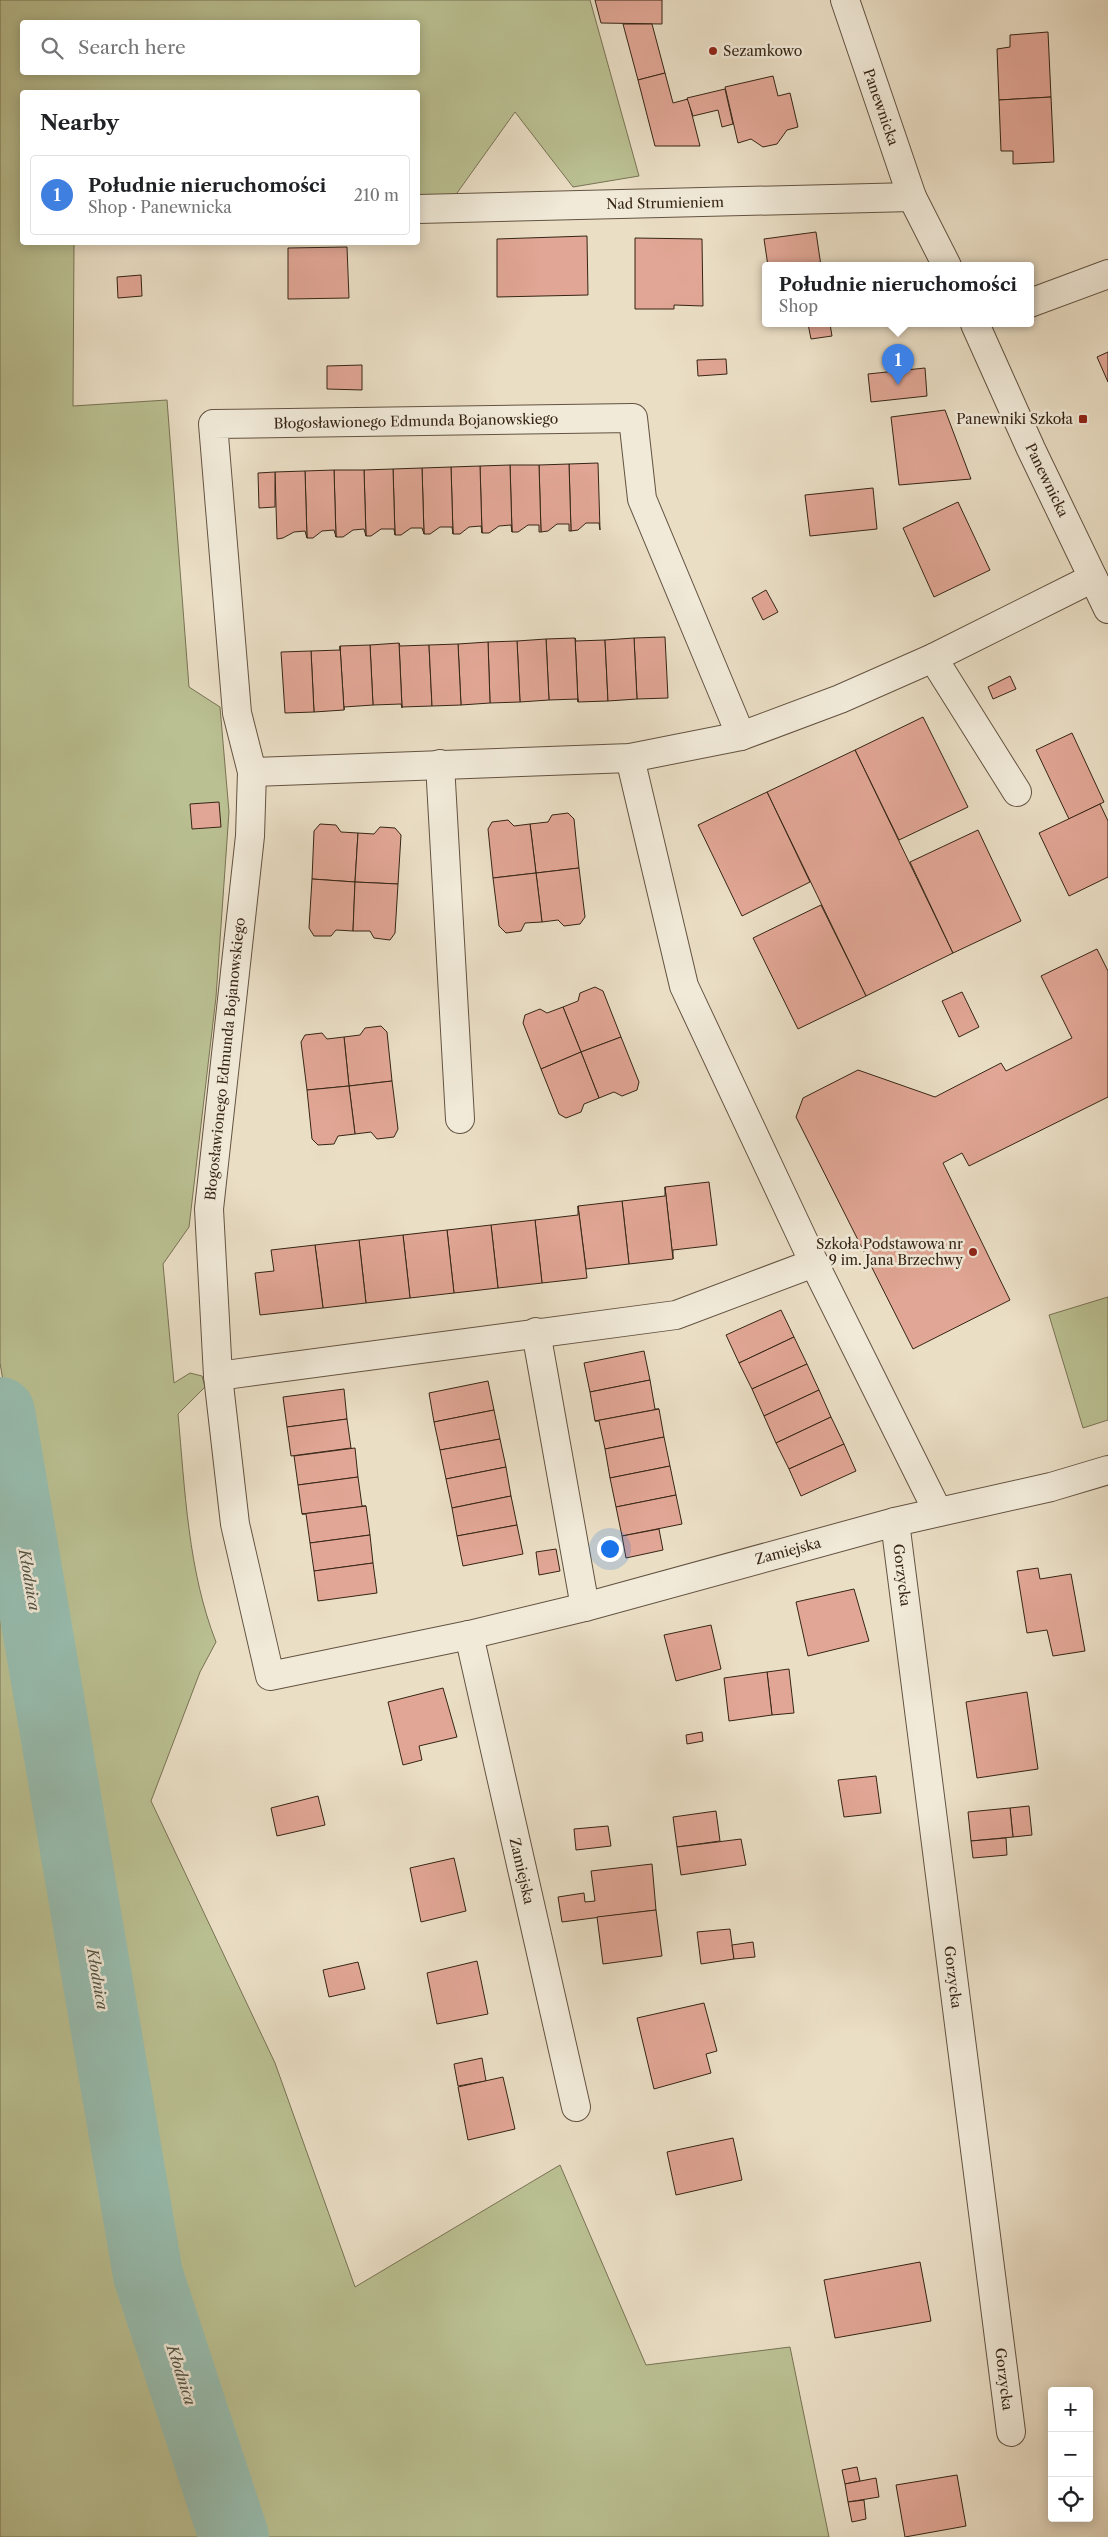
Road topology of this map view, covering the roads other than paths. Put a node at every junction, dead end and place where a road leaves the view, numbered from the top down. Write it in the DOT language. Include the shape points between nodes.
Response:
graph roads {
  1 [pos="845,0"];
  2 [pos="912,197"];
  3 [pos="420,209"];
  4 [pos="945,262"];
  5 [pos="1108,274"];
  6 [pos="1034,301"];
  7 [pos="976,327"];
  8 [pos="1093,578"];
  9 [pos="1108,609"];
  10 [pos="933,658"];
  11 [pos="741,736"];
  12 [pos="630,758"];
  13 [pos="440,764"];
  14 [pos="252,772"];
  15 [pos="1017,792"];
  16 [pos="460,1119"];
  17 [pos="814,1263"];
  18 [pos="536,1332"];
  19 [pos="218,1376"];
  20 [pos="1108,1470"];
  21 [pos="938,1512"];
  22 [pos="895,1522"];
  23 [pos="585,1607"];
  24 [pos="469,1635"];
  25 [pos="270,1676"];
  26 [pos="576,2107"];
  27 [pos="1011,2432"];
  1 -- 2 [label="street, Panewnicka"];
  2 -- 3 [label="street, Nad Strumieniem"];
  2 -- 4 [label="street, Panewnicka"];
  5 -- 6 [label="street"];
  7 -- 8 [label="street, Panewnicka"];
  8 -- 9 [label="street, Panewnicka"];
  8 -- 10 [label="street"];
  10 -- 11 [label="street" via="840,699"];
  10 -- 15 [label="street"];
  11 -- 12 [label="street"];
  11 -- 14 [label="street, Błogosławionego Edmunda Bojanowskiego" via="642,499 633,418 212,424 236,712"];
  12 -- 13 [label="street"];
  12 -- 17 [label="street" via="684,986"];
  13 -- 14 [label="street"];
  13 -- 16 [label="street"];
  14 -- 19 [label="street, Błogosławionego Edmunda Bojanowskiego" via="250,836 209,1209"];
  17 -- 18 [label="street" via="676,1315"];
  17 -- 21 [label="street"];
  18 -- 19 [label="street"];
  18 -- 23 [label="street"];
  19 -- 25 [label="street, Błogosławionego Edmunda Bojanowskiego" via="235,1524"];
  20 -- 21 [label="street, Zamiejska" via="1051,1487"];
  21 -- 22 [label="street, Zamiejska"];
  22 -- 23 [label="street, Zamiejska"];
  22 -- 27 [label="street, Gorzycka"];
  23 -- 24 [label="street, Zamiejska"];
  24 -- 25 [label="street, Zamiejska"];
  24 -- 26 [label="street, Zamiejska"];
}
